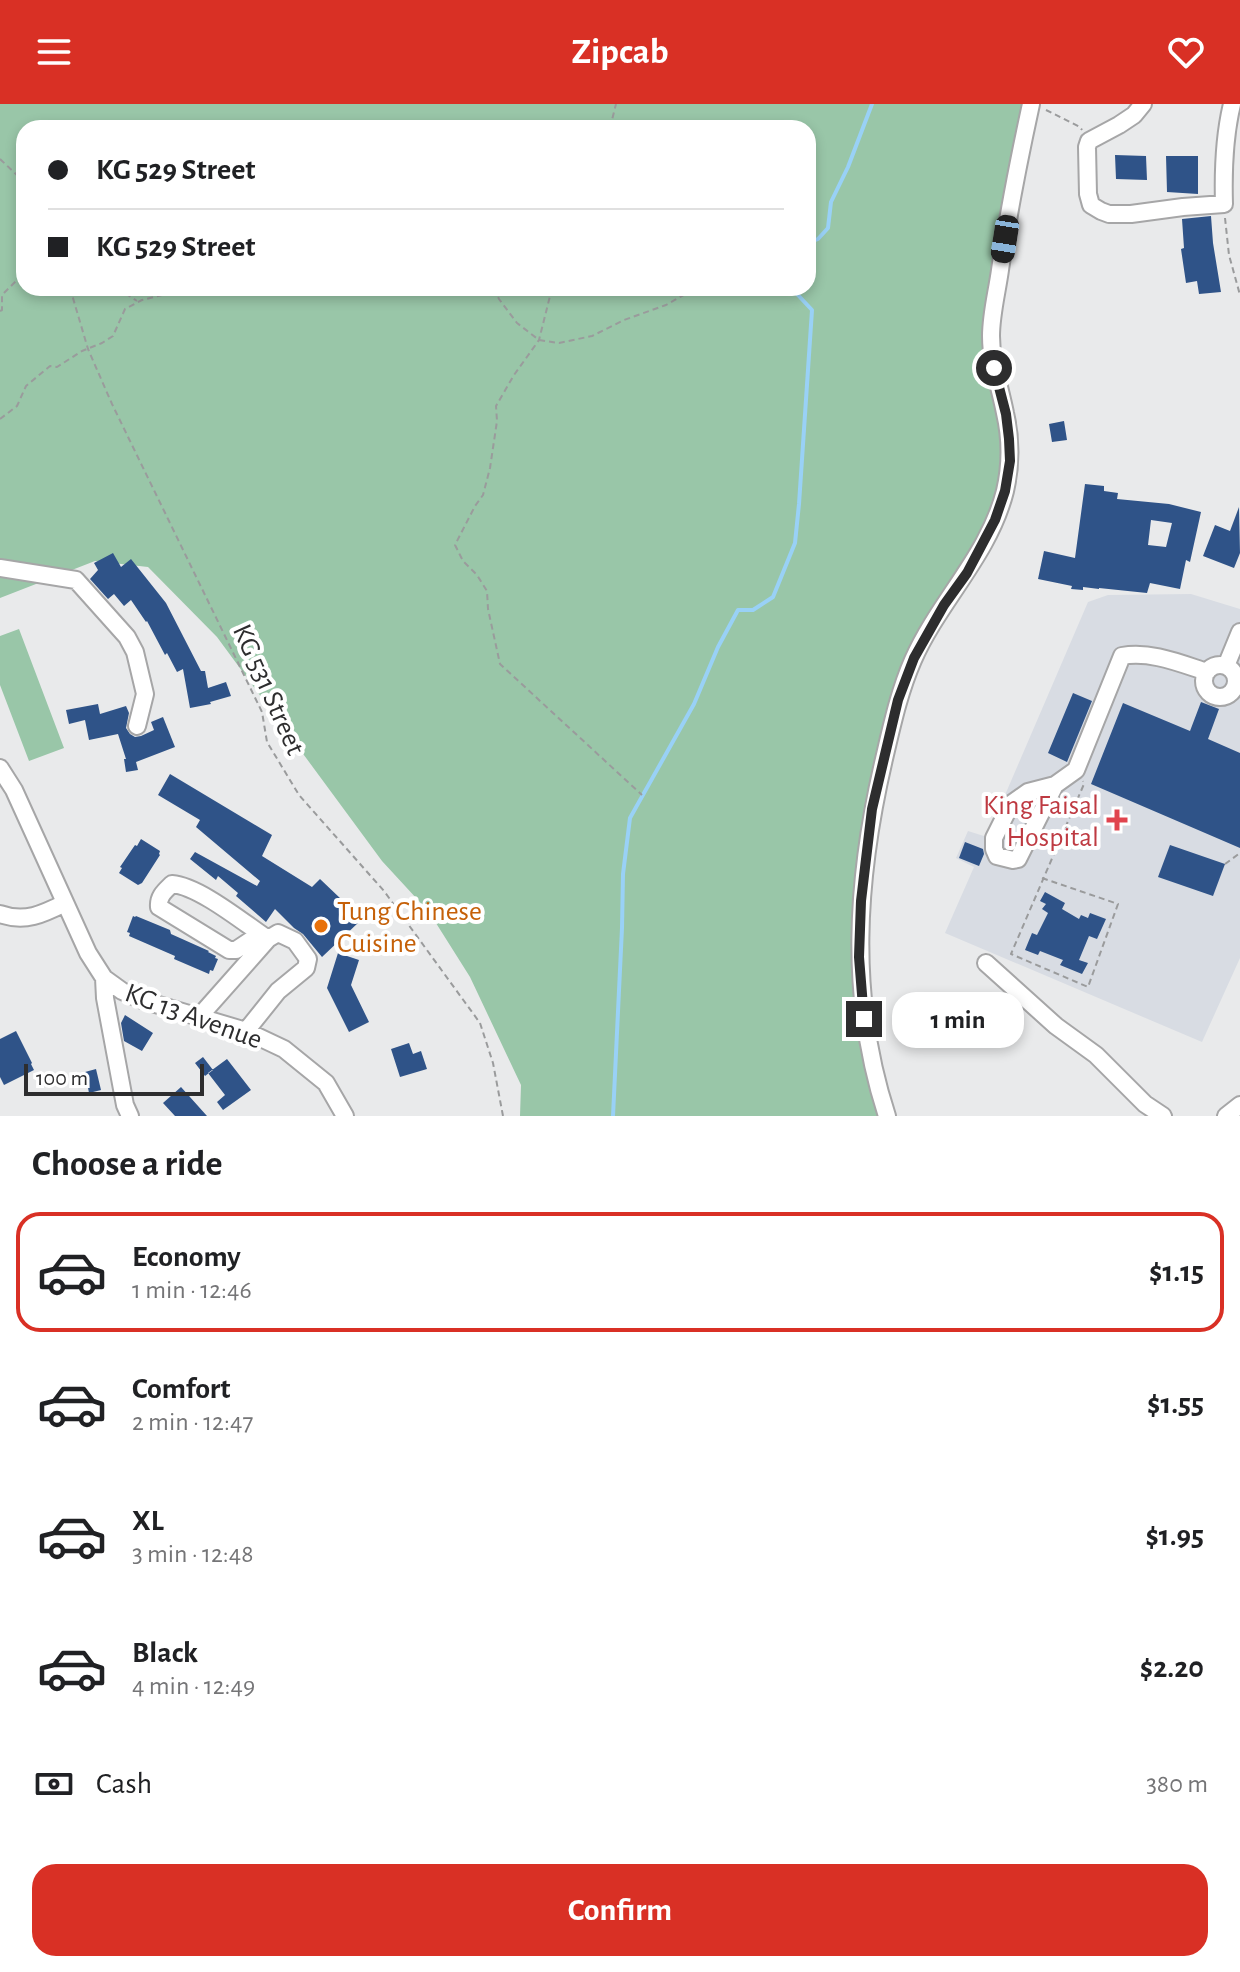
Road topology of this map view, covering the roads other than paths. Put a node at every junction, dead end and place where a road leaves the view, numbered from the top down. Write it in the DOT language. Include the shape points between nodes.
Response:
graph roads {
  1 [pos="1143,104"];
  2 [pos="1232,104"];
  3 [pos="1035,106"];
  4 [pos="0,568"];
  5 [pos="1240,632"];
  6 [pos="1226,666"];
  7 [pos="1207,672"];
  8 [pos="1238,687"];
  9 [pos="137,726"];
  10 [pos="0,768"];
  11 [pos="1055,785"];
  12 [pos="65,903"];
  13 [pos="0,914"];
  14 [pos="264,936"];
  15 [pos="986,963"];
  16 [pos="104,978"];
  17 [pos="199,1017"];
  18 [pos="246,1031"];
  19 [pos="1240,1105"];
  20 [pos="130,1116"];
  21 [pos="345,1116"];
  22 [pos="887,1116"];
  23 [pos="1163,1116"];
  24 [pos="1226,1116"];
  1 -- 2 [label="street" via="1087,147 1091,205 1109,214 1224,204"];
  3 -- 22 [label="street" via="1009,210 992,316 994,368 1009,439 1005,491 967,573 914,658 898,700 872,809 859,957 864,1019"];
  4 -- 9 [label="street" via="76,580 127,637 145,694"];
  5 -- 6 [label="street"];
  6 -- 7 [label="street" via="1215,665"];
  6 -- 8 [label="street"];
  7 -- 8 [label="street" via="1204,682 1212,695 1227,695"];
  7 -- 11 [label="street" via="1151,655 1122,656 1076,770"];
  10 -- 12 [label="street, KG 13 Avenue"];
  11 -- 11 [label="street" via="1028,792 1011,804 994,838 997,856 1018,859"];
  12 -- 13 [label="street" via="41,915"];
  12 -- 16 [label="street, KG 13 Avenue"];
  14 -- 14 [label="street" via="184,885 172,884 158,901 159,907 229,950"];
  14 -- 17 [label="street"];
  14 -- 18 [label="street" via="278,933 295,941 308,959 306,968 278,991"];
  15 -- 23 [label="street"];
  16 -- 17 [label="street, KG 13 Avenue" via="142,1000"];
  16 -- 20 [label="street"];
  17 -- 18 [label="street, KG 13 Avenue"];
  18 -- 21 [label="street, KG 13 Avenue" via="284,1049 326,1083"];
  19 -- 24 [label="street"];
}
